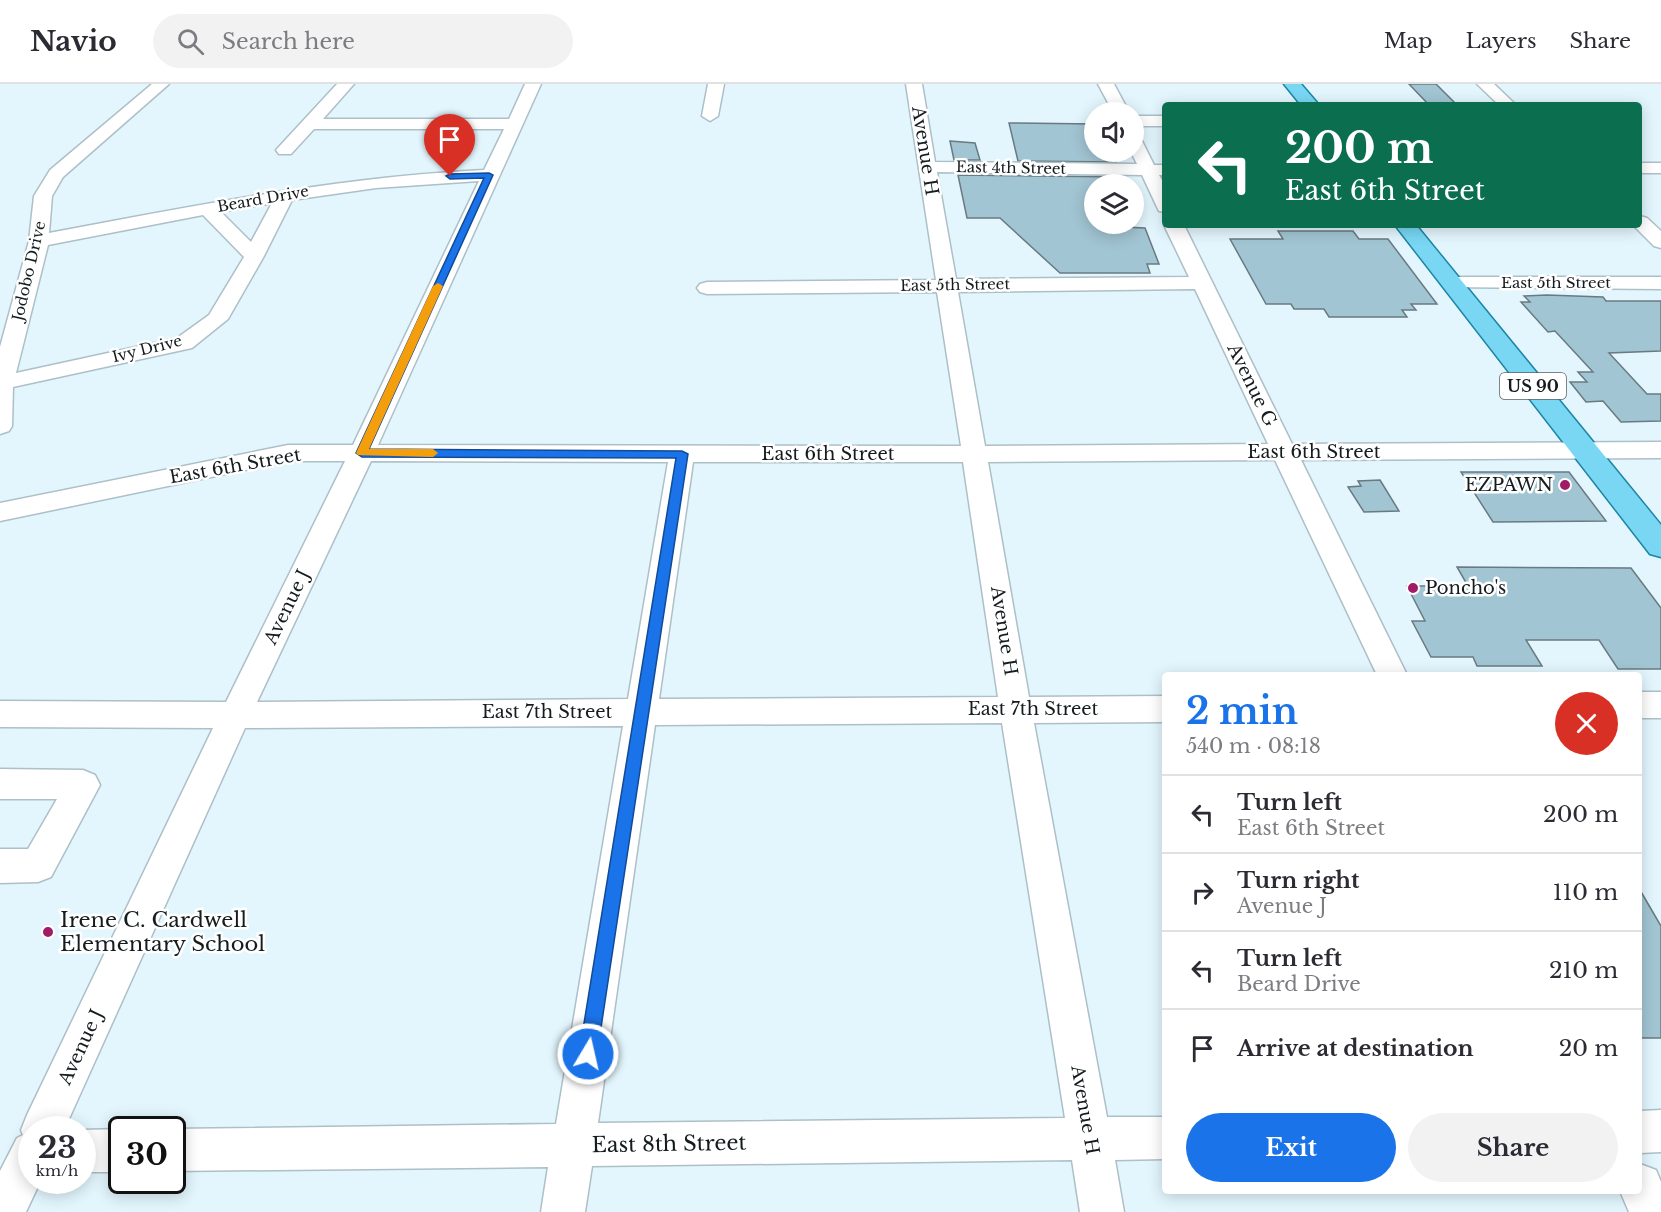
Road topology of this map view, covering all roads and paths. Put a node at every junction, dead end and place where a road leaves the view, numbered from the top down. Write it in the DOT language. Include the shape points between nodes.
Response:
graph roads {
  1 [pos="161,84"];
  2 [pos="346,84"];
  3 [pos="533,84"];
  4 [pos="716,84"];
  5 [pos="914,84"];
  6 [pos="1106,84"];
  7 [pos="1292,84"];
  8 [pos="1485,84"];
  9 [pos="1116,102"];
  10 [pos="1307,102"];
  11 [pos="1505,102"];
  12 [pos="710,116"];
  13 [pos="1144,121"];
  14 [pos="1162,121"];
  15 [pos="309,124"];
  16 [pos="514,124"];
  17 [pos="285,150"];
  18 [pos="1144,154"];
  19 [pos="928,167"];
  20 [pos="1642,168"];
  21 [pos="1661,168"];
  22 [pos="1156,170"];
  23 [pos="489,175"];
  24 [pos="1162,192"];
  25 [pos="285,196"];
  26 [pos="207,209"];
  27 [pos="1642,224"];
  28 [pos="1175,228"];
  29 [pos="1407,228"];
  30 [pos="39,241"];
  31 [pos="1661,242"];
  32 [pos="254,256"];
  33 [pos="1661,282"];
  34 [pos="1202,283"];
  35 [pos="1451,283"];
  36 [pos="948,284"];
  37 [pos="707,288"];
  38 [pos="1,383"];
  39 [pos="0,426"];
  40 [pos="1585,450"];
  41 [pos="1661,450"];
  42 [pos="1284,452"];
  43 [pos="362,453"];
  44 [pos="682,454"];
  45 [pos="976,454"];
  46 [pos="0,512"];
  47 [pos="1661,546"];
  48 [pos="1391,672"];
  49 [pos="1642,705"];
  50 [pos="1661,705"];
  51 [pos="1162,709"];
  52 [pos="1016,710"];
  53 [pos="642,711"];
  54 [pos="0,714"];
  55 [pos="235,715"];
  56 [pos="0,784"];
  57 [pos="0,866"];
  58 [pos="49,1116"];
  59 [pos="1661,1131"];
  60 [pos="1642,1132"];
  61 [pos="1162,1138"];
  62 [pos="1090,1139"];
  63 [pos="574,1145"];
  64 [pos="186,1150"];
  65 [pos="18,1181"];
  66 [pos="1642,1190"];
  67 [pos="3,1212"];
  68 [pos="563,1212"];
  69 [pos="1102,1212"];
  70 [pos="1652,1212"];
  1 -- 30 [label="street, Jodobo Drive" via="56,174 43,196"];
  2 -- 15 [label="street"];
  3 -- 16 [label="street, Avenue J"];
  4 -- 12 [label="street"];
  5 -- 19 [label="street, Avenue H"];
  6 -- 9 [label="street"];
  7 -- 10 [label="main road"];
  8 -- 11 [label="street"];
  13 -- 14 [label="street"];
  15 -- 16 [label="street"];
  15 -- 17 [label="street"];
  16 -- 23 [label="street, Avenue J"];
  18 -- 22 [label="street"];
  19 -- 22 [label="street, East 4th Street"];
  19 -- 36 [label="street, Avenue H"];
  20 -- 21 [label="street"];
  22 -- 24 [label="street"];
  23 -- 25 [label="street, Beard Drive" via="407,178"];
  23 -- 43 [label="street, Avenue J"];
  25 -- 26 [label="street, Beard Drive"];
  25 -- 32 [label="street, Ivy Drive"];
  26 -- 30 [label="street, Beard Drive"];
  26 -- 32 [label="street"];
  27 -- 31 [label="street"];
  28 -- 34 [label="street, Avenue G"];
  29 -- 35 [label="main road, US 90"];
  30 -- 38 [label="street, Jodobo Drive"];
  32 -- 38 [label="street, Ivy Drive" via="217,319 184,343"];
  33 -- 35 [label="street, East 5th Street"];
  34 -- 36 [label="street, East 5th Street"];
  34 -- 42 [label="street, Avenue G"];
  35 -- 40 [label="main road, US 90"];
  36 -- 37 [label="street, East 5th Street"];
  36 -- 45 [label="street, Avenue H"];
  38 -- 39 [label="street, Jodobo Drive"];
  40 -- 41 [label="street, East 6th Street"];
  40 -- 42 [label="street, East 6th Street"];
  40 -- 47 [label="main road, US 90"];
  42 -- 45 [label="street, East 6th Street"];
  42 -- 48 [label="street, Avenue G"];
  43 -- 44 [label="street, East 6th Street"];
  43 -- 46 [label="street, East 6th Street" via="288,453"];
  43 -- 55 [label="street, Avenue J"];
  44 -- 45 [label="street, East 6th Street"];
  44 -- 53 [label="street"];
  45 -- 52 [label="street, Avenue H"];
  49 -- 50 [label="street"];
  51 -- 52 [label="street, East 7th Street"];
  52 -- 53 [label="street, East 7th Street"];
  52 -- 62 [label="street, Avenue H"];
  53 -- 55 [label="street, East 7th Street"];
  53 -- 63 [label="street"];
  54 -- 55 [label="street, East 7th Street"];
  55 -- 58 [label="street, Avenue J"];
  56 -- 57 [label="street" via="83,785 38,865"];
  59 -- 60 [label="street"];
  61 -- 62 [label="street, East 8th Street"];
  62 -- 63 [label="street, East 8th Street"];
  62 -- 69 [label="street, Avenue H"];
  63 -- 64 [label="street, East 8th Street"];
  63 -- 68 [label="street"];
  65 -- 67 [label="street"];
  66 -- 70 [label="street"];
}
